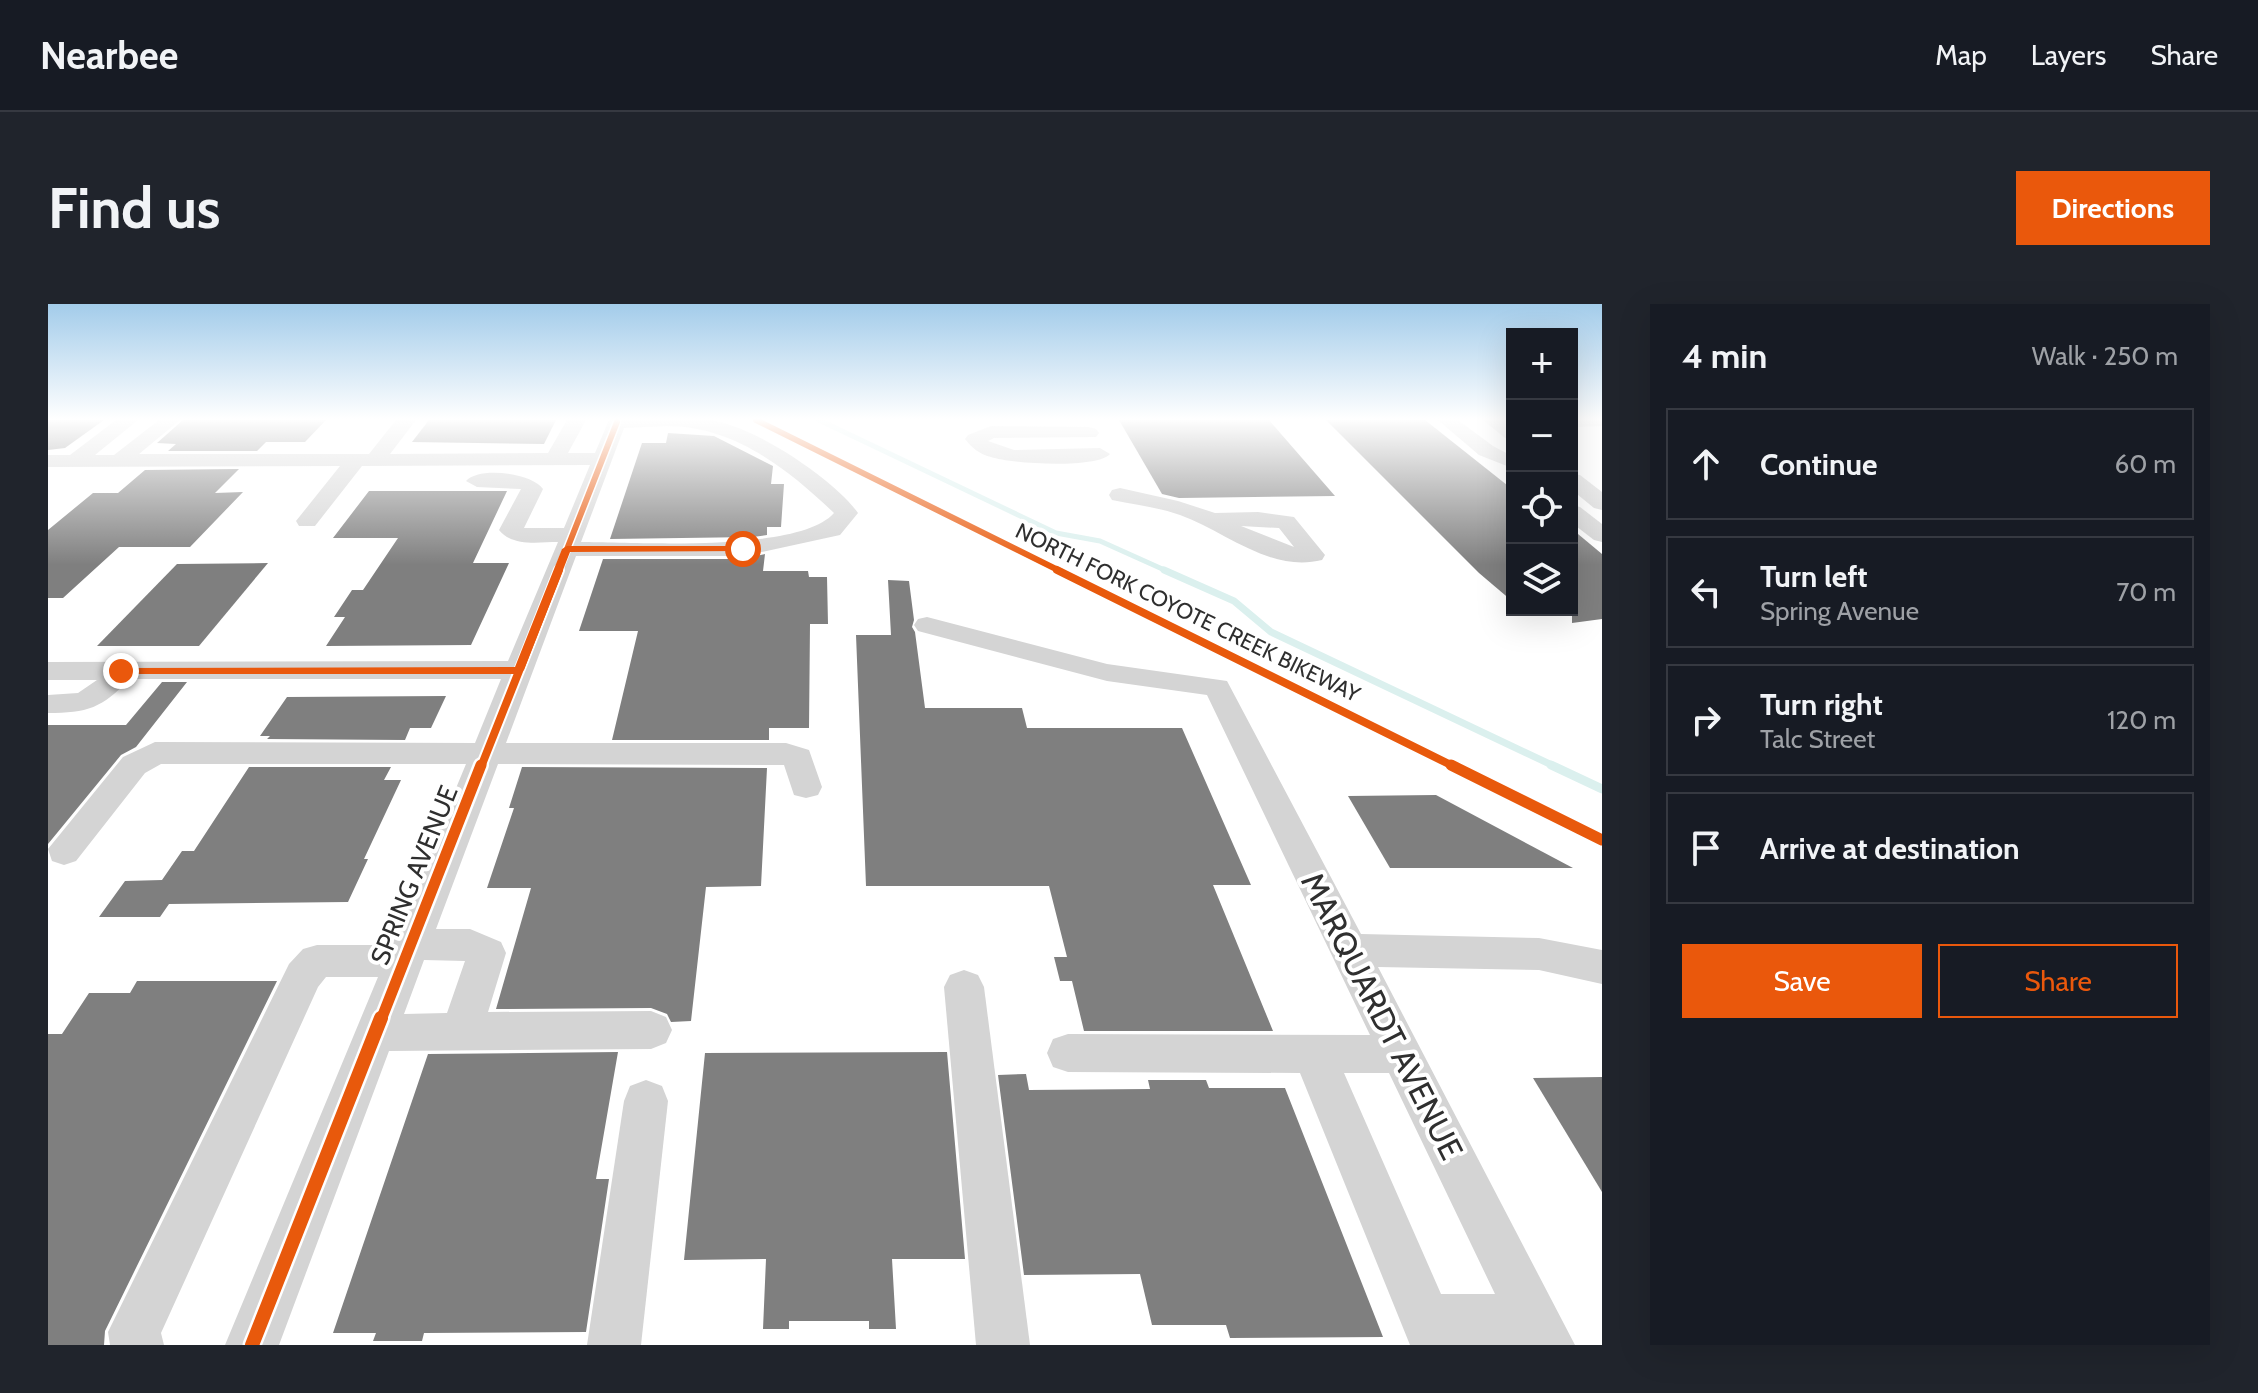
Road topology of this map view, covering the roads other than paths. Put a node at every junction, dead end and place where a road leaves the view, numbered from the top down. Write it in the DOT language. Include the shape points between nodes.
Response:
graph roads {
  1 [pos="357,469"];
  2 [pos="394,469"];
  3 [pos="598,469"];
  4 [pos="796,469"];
  5 [pos="1061,469"];
  6 [pos="1107,469"];
  7 [pos="1113,481"];
  8 [pos="1578,485"];
  9 [pos="1578,503"];
  10 [pos="1602,503"];
  11 [pos="1578,517"];
  12 [pos="1209,520"];
  13 [pos="307,521"];
  14 [pos="1602,535"];
  15 [pos="569,542"];
  16 [pos="927,625"];
  17 [pos="519,670"];
  18 [pos="48,671"];
  19 [pos="121,671"];
  20 [pos="48,704"];
  21 [pos="486,754"];
  22 [pos="806,787"];
  23 [pos="64,852"];
  24 [pos="1349,950"];
  25 [pos="407,952"];
  26 [pos="1602,967"];
  27 [pos="964,987"];
  28 [pos="651,1030"];
  29 [pos="453,1031"];
  30 [pos="375,1033"];
  31 [pos="1068,1053"];
  32 [pos="1314,1054"];
  33 [pos="1401,1054"];
  34 [pos="646,1101"];
  35 [pos="1432,1333"];
  36 [pos="1542,1333"];
  37 [pos="137,1345"];
  38 [pos="252,1345"];
  39 [pos="614,1345"];
  40 [pos="1003,1345"];
  1 -- 13 [label="street"];
  2 -- 15 [label="street" via="389,475 401,480 507,480 529,485 532,489 511,530"];
  3 -- 15 [label="street, SPRING AVENUE"];
  4 -- 15 [label="street, SPRING AVENUE" via="847,513 832,530 743,549"];
  5 -- 7 [label="street"];
  6 -- 7 [label="street"];
  7 -- 12 [label="street"];
  8 -- 10 [label="street"];
  9 -- 10 [label="street"];
  11 -- 14 [label="street"];
  15 -- 17 [label="street, SPRING AVENUE"];
  16 -- 24 [label="street, MARQUARDT AVENUE" via="1104,674 1217,687"];
  17 -- 19 [label="street"];
  17 -- 21 [label="street, SPRING AVENUE"];
  18 -- 19 [label="street"];
  19 -- 20 [label="street" via="82,704"];
  21 -- 22 [label="street" via="786,754 798,758"];
  21 -- 23 [label="street" via="155,753 134,765"];
  21 -- 25 [label="street, SPRING AVENUE"];
  24 -- 26 [label="street" via="1539,954"];
  24 -- 33 [label="street, MARQUARDT AVENUE"];
  25 -- 29 [label="street" via="470,945 487,953 464,1024"];
  25 -- 30 [label="street, SPRING AVENUE"];
  25 -- 37 [label="street" via="317,961 303,976 134,1332"];
  27 -- 40 [label="street"];
  28 -- 29 [label="street"];
  29 -- 30 [label="street"];
  30 -- 38 [label="street, SPRING AVENUE"];
  31 -- 32 [label="street"];
  32 -- 33 [label="street"];
  32 -- 35 [label="street"];
  33 -- 36 [label="street, MARQUARDT AVENUE"];
  34 -- 39 [label="street"];
  35 -- 36 [label="street"];
}
